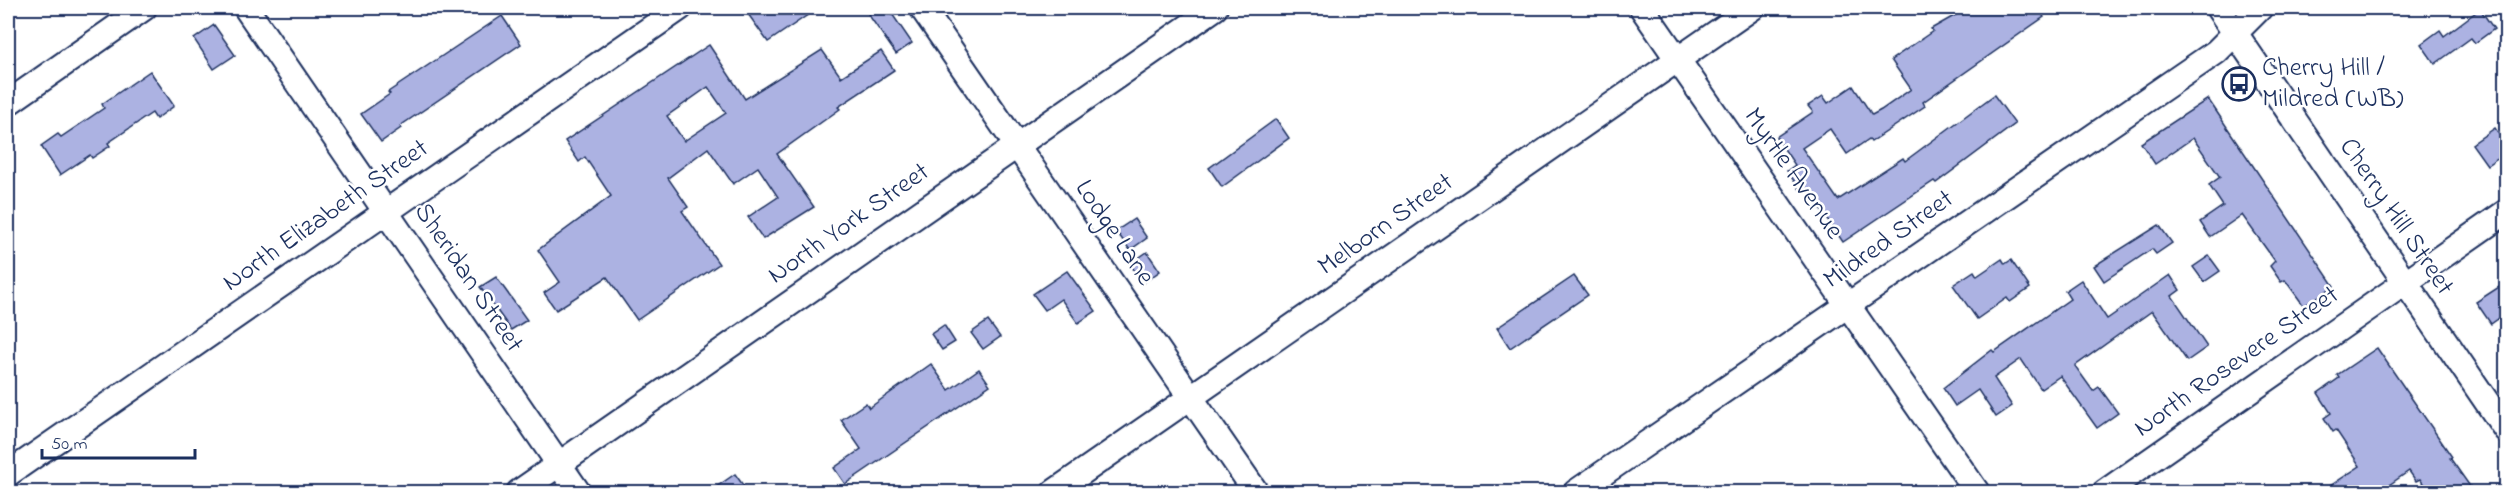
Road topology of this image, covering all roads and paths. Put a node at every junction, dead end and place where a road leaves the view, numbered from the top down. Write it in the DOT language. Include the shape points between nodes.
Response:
graph roads {
  1 [pos="144,8"];
  2 [pos="246,8"];
  3 [pos="680,8"];
  4 [pos="922,8"];
  5 [pos="1215,8"];
  6 [pos="1642,8"];
  7 [pos="1752,8"];
  8 [pos="2218,8"];
  9 [pos="2260,8"];
  10 [pos="2234,33"];
  11 [pos="1678,60"];
  12 [pos="8,103"];
  13 [pos="1016,144"];
  14 [pos="386,211"];
  15 [pos="2506,212"];
  16 [pos="2404,282"];
  17 [pos="1846,306"];
  18 [pos="1190,398"];
  19 [pos="2506,430"];
  20 [pos="559,465"];
  21 [pos="8,474"];
  22 [pos="519,492"];
  23 [pos="578,492"];
  24 [pos="1054,492"];
  25 [pos="1256,492"];
  26 [pos="1576,492"];
  27 [pos="1977,492"];
  28 [pos="2105,492"];
  1 -- 12 [label="street"];
  2 -- 14 [label="street, Sheridan Street"];
  3 -- 14 [label="street, North Elizabeth Street"];
  4 -- 13 [label="street, Lodge Lane"];
  5 -- 13 [label="street, North York Street"];
  6 -- 11 [label="street, Myrtle Avenue"];
  7 -- 11 [label="street, Melborn Street"];
  8 -- 10 [label="street, Cherry Hill Street"];
  9 -- 10 [label="street, Mildred Street"];
  10 -- 16 [label="street, Cherry Hill Street"];
  10 -- 17 [label="street, Mildred Street" via="2216,52"];
  11 -- 17 [label="street, Myrtle Avenue"];
  11 -- 18 [label="street, Melborn Street"];
  13 -- 18 [label="street, Lodge Lane"];
  13 -- 20 [label="street, North York Street"];
  14 -- 20 [label="street, Sheridan Street"];
  14 -- 21 [label="street, North Elizabeth Street"];
  15 -- 16 [label="street, North Rosevere Street"];
  16 -- 19 [label="street, Cherry Hill Street"];
  16 -- 28 [label="street, North Rosevere Street"];
  17 -- 26 [label="street, Mildred Street"];
  17 -- 27 [label="street, Myrtle Avenue"];
  18 -- 24 [label="street, Melborn Street"];
  18 -- 25 [label="street, Lodge Lane"];
  20 -- 22 [label="street, North York Street"];
  20 -- 23 [label="street, Sheridan Street"];
}
